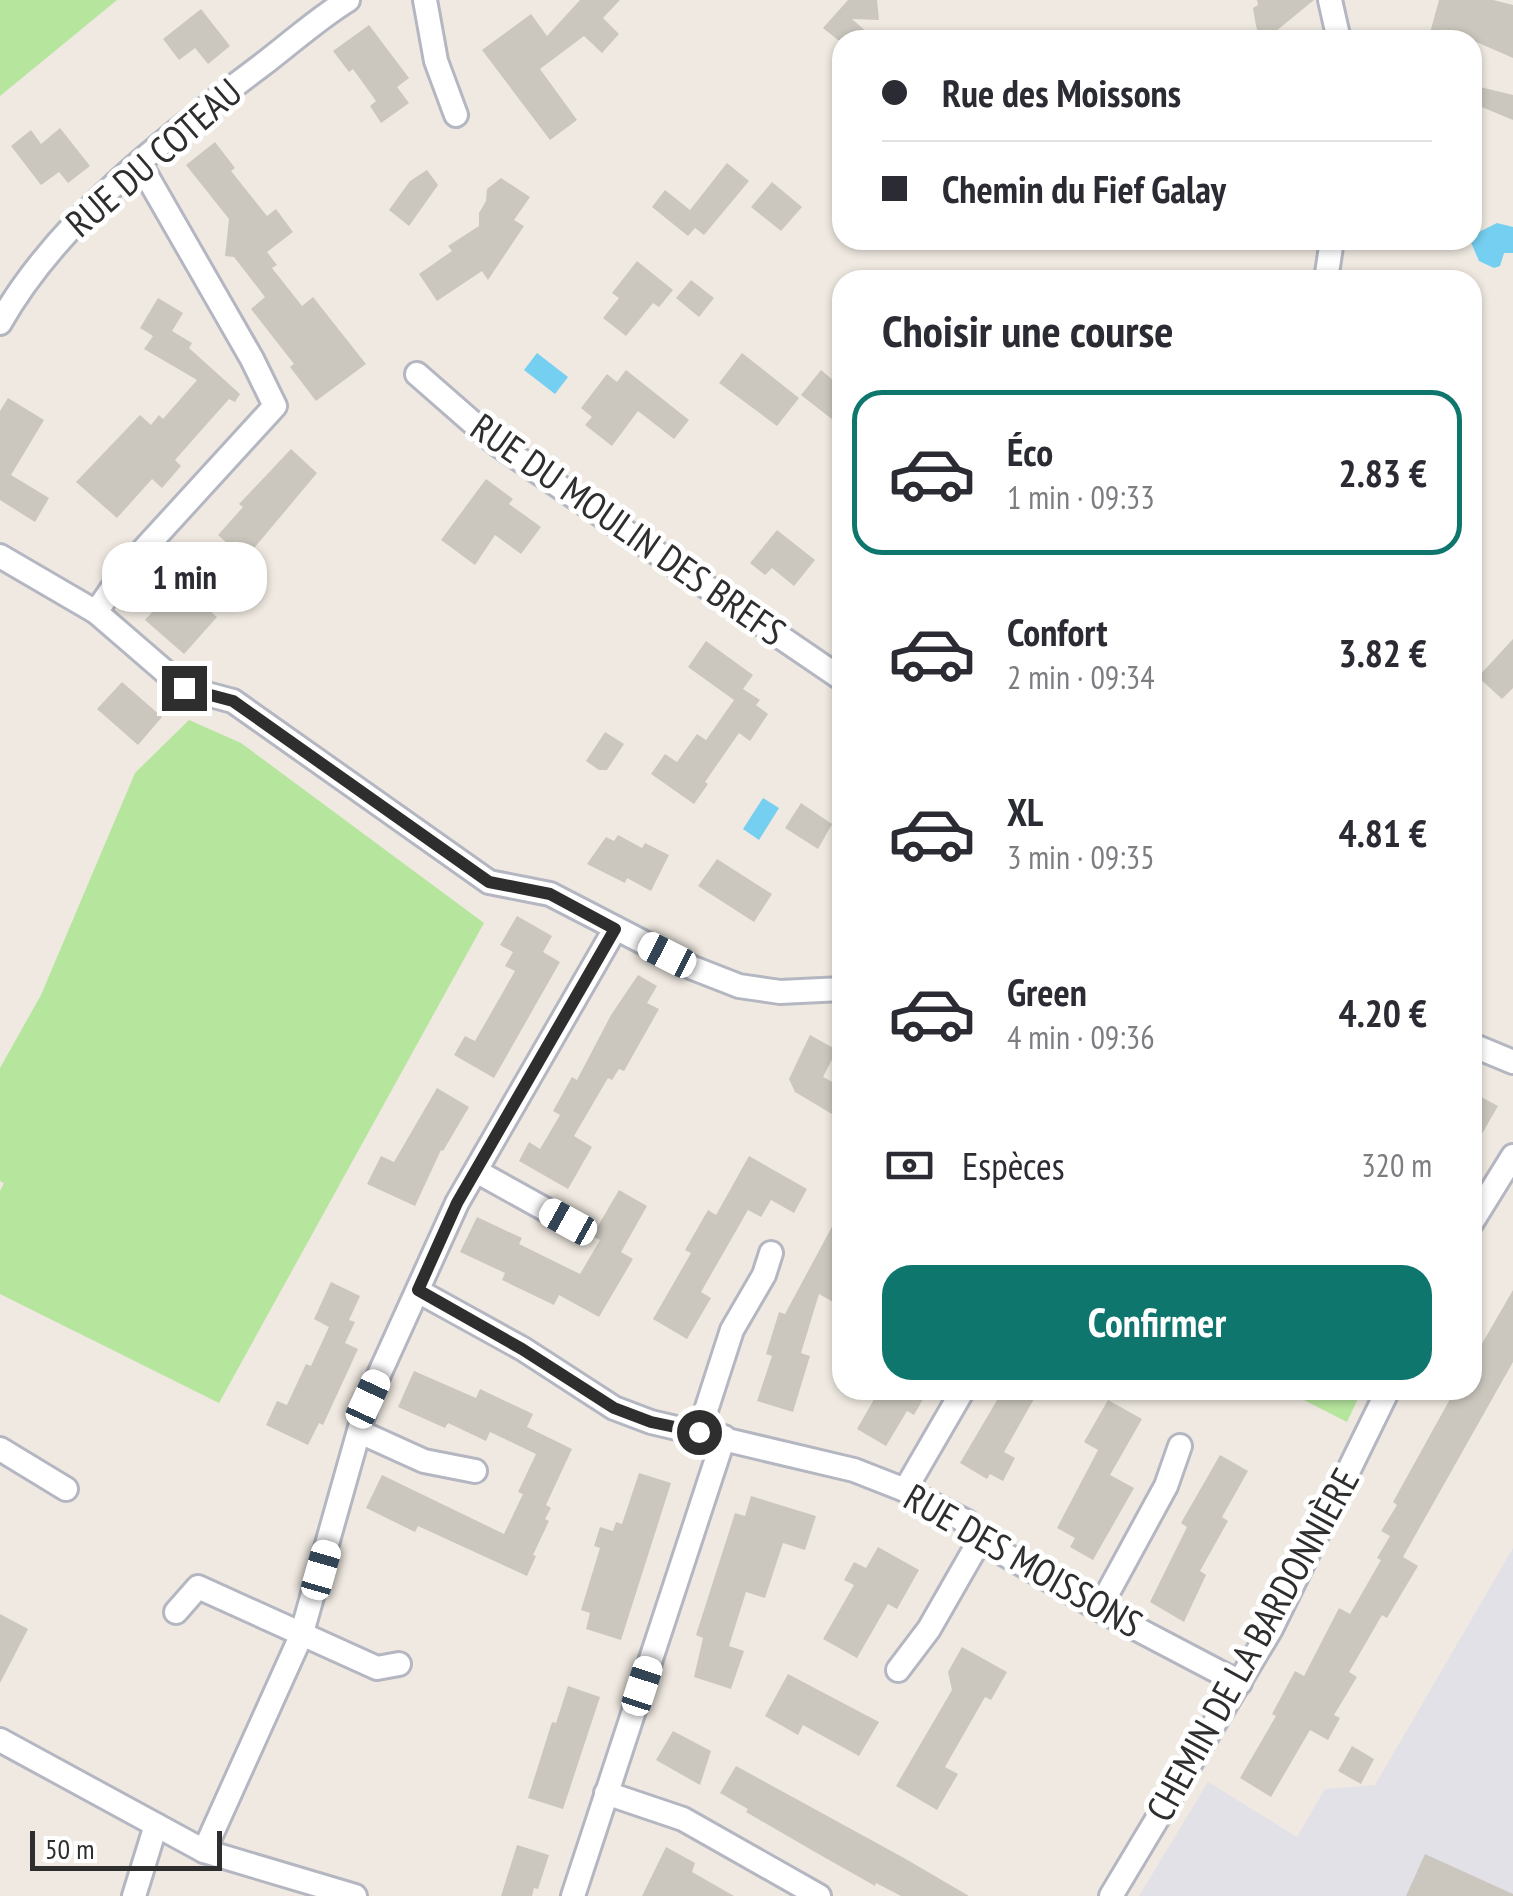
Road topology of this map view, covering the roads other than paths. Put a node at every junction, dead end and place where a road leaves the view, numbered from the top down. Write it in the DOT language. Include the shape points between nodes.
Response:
graph roads {
  1 [pos="348,0"];
  2 [pos="425,0"];
  3 [pos="1330,0"];
  4 [pos="1337,30"];
  5 [pos="456,115"];
  6 [pos="140,164"];
  7 [pos="0,323"];
  8 [pos="417,374"];
  9 [pos="0,556"];
  10 [pos="96,612"];
  11 [pos="832,672"];
  12 [pos="615,929"];
  13 [pos="832,989"];
  14 [pos="1482,1049"];
  15 [pos="1513,1062"];
  16 [pos="1513,1156"];
  17 [pos="476,1171"];
  18 [pos="1482,1206"];
  19 [pos="568,1222"];
  20 [pos="772,1253"];
  21 [pos="418,1290"];
  22 [pos="957,1400"];
  23 [pos="1383,1400"];
  24 [pos="360,1432"];
  25 [pos="699,1432"];
  26 [pos="724,1438"];
  27 [pos="1180,1446"];
  28 [pos="0,1449"];
  29 [pos="475,1472"];
  30 [pos="66,1489"];
  31 [pos="906,1490"];
  32 [pos="980,1540"];
  33 [pos="1099,1610"];
  34 [pos="176,1612"];
  35 [pos="301,1636"];
  36 [pos="399,1664"];
  37 [pos="898,1670"];
  38 [pos="1240,1683"];
  39 [pos="0,1740"];
  40 [pos="606,1793"];
  41 [pos="156,1825"];
  42 [pos="204,1851"];
  43 [pos="134,1896"];
  44 [pos="355,1896"];
  45 [pos="573,1896"];
  46 [pos="819,1896"];
  47 [pos="1111,1896"];
  1 -- 6 [label="street, RUE DU COTEAU" via="180,126"];
  2 -- 5 [label="street" via="436,61"];
  3 -- 4 [label="street"];
  6 -- 7 [label="street, RUE DU COTEAU" via="64,237"];
  6 -- 10 [label="street" via="275,406 125,570"];
  8 -- 11 [label="street, RUE DU MOULIN DES BREFS" via="497,444"];
  9 -- 10 [label="street"];
  10 -- 12 [label="street" via="184,688 233,701 489,882 550,894"];
  12 -- 13 [label="street" via="739,986"];
  12 -- 17 [label="street"];
  14 -- 15 [label="street"];
  16 -- 18 [label="street"];
  17 -- 19 [label="street"];
  17 -- 21 [label="street"];
  20 -- 25 [label="street" via="732,1330"];
  21 -- 24 [label="street" via="368,1399"];
  21 -- 25 [label="street, RUE DES MOISSONS" via="614,1408"];
  22 -- 31 [label="street"];
  23 -- 38 [label="street, CHEMIN DE LA BARDONNIÈRE"];
  24 -- 29 [label="street" via="424,1461"];
  24 -- 35 [label="street"];
  25 -- 26 [label="street, RUE DES MOISSONS"];
  26 -- 31 [label="street, RUE DES MOISSONS"];
  26 -- 40 [label="street"];
  27 -- 33 [label="street" via="1166,1486"];
  28 -- 30 [label="street"];
  31 -- 32 [label="street, RUE DES MOISSONS" via="967,1522"];
  32 -- 33 [label="street, RUE DES MOISSONS"];
  32 -- 37 [label="street"];
  33 -- 38 [label="street, RUE DES MOISSONS"];
  34 -- 35 [label="street" via="198,1587"];
  35 -- 36 [label="street" via="377,1668"];
  35 -- 42 [label="street"];
  38 -- 47 [label="street, CHEMIN DE LA BARDONNIÈRE"];
  39 -- 41 [label="street"];
  40 -- 45 [label="street"];
  40 -- 46 [label="street" via="683,1819"];
  41 -- 42 [label="street"];
  41 -- 43 [label="street"];
  42 -- 44 [label="street"];
}
